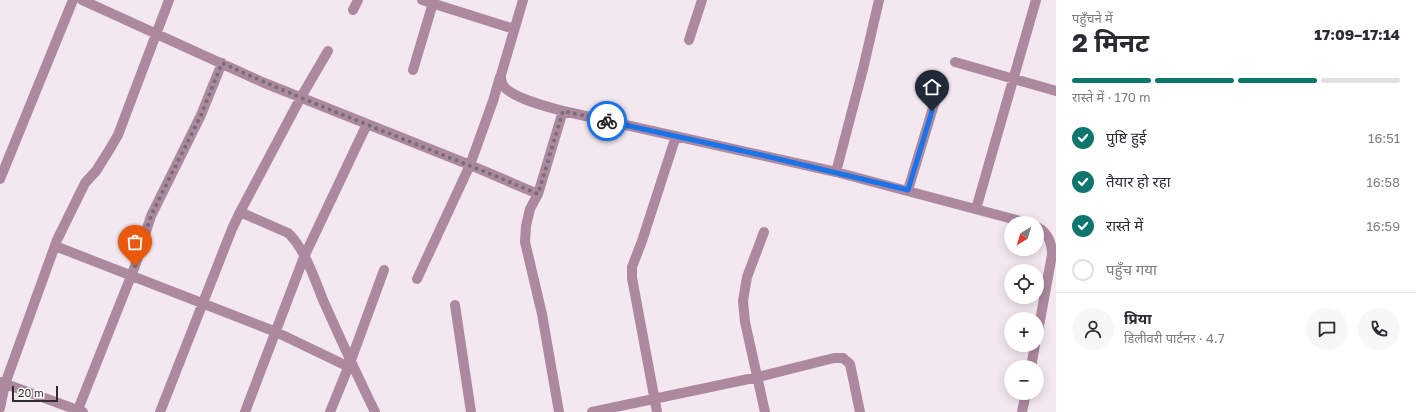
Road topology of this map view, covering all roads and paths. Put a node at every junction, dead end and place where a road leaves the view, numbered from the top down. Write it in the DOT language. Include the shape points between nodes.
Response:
graph roads {
  1 [pos="73,0"];
  2 [pos="82,0"];
  3 [pos="169,0"];
  4 [pos="358,0"];
  5 [pos="422,0"];
  6 [pos="523,0"];
  7 [pos="702,0"];
  8 [pos="879,0"];
  9 [pos="1036,0"];
  10 [pos="433,4"];
  11 [pos="353,10"];
  12 [pos="514,29"];
  13 [pos="157,33"];
  14 [pos="689,40"];
  15 [pos="328,52"];
  16 [pos="955,62"];
  17 [pos="222,63"];
  18 [pos="413,70"];
  19 [pos="501,75"];
  20 [pos="1013,79"];
  21 [pos="1056,91"];
  22 [pos="301,97"];
  23 [pos="936,98"];
  24 [pos="563,111"];
  25 [pos="366,124"];
  26 [pos="676,136"];
  27 [pos="470,165"];
  28 [pos="836,172"];
  29 [pos="0,179"];
  30 [pos="908,190"];
  31 [pos="538,194"];
  32 [pos="976,209"];
  33 [pos="240,212"];
  34 [pos="1004,217"];
  35 [pos="764,232"];
  36 [pos="1044,233"];
  37 [pos="55,246"];
  38 [pos="1054,246"];
  39 [pos="304,257"];
  40 [pos="384,270"];
  41 [pos="131,277"];
  42 [pos="416,279"];
  43 [pos="203,303"];
  44 [pos="455,305"];
  45 [pos="1041,312"];
  46 [pos="276,332"];
  47 [pos="350,365"];
  48 [pos="758,377"];
  49 [pos="3,383"];
  50 [pos="654,399"];
  51 [pos="1025,400"];
  52 [pos="0,408"];
  53 [pos="79,411"];
  54 [pos="160,412"];
  55 [pos="244,412"];
  56 [pos="330,412"];
  57 [pos="375,412"];
  58 [pos="472,412"];
  59 [pos="559,412"];
  60 [pos="592,412"];
  61 [pos="657,412"];
  62 [pos="765,412"];
  63 [pos="860,412"];
  64 [pos="1022,412"];
  1 -- 29 [label="street"];
  2 -- 13 [label="street"];
  3 -- 13 [label="street"];
  4 -- 11 [label="street"];
  5 -- 10 [label="street"];
  6 -- 12 [label="street"];
  7 -- 14 [label="street"];
  8 -- 28 [label="street"];
  9 -- 20 [label="street"];
  10 -- 12 [label="street"];
  10 -- 18 [label="street"];
  12 -- 19 [label="street"];
  13 -- 17 [label="street"];
  13 -- 37 [label="street" via="118,135 96,170 85,182"];
  15 -- 22 [label="street"];
  16 -- 20 [label="street"];
  17 -- 22 [label="street"];
  17 -- 41 [label="street" via="201,115 151,216"];
  19 -- 24 [label="street" via="503,85 513,94"];
  19 -- 27 [label="street"];
  20 -- 21 [label="street"];
  20 -- 32 [label="street"];
  22 -- 25 [label="street"];
  22 -- 33 [label="street"];
  23 -- 30 [label="street"];
  24 -- 26 [label="street"];
  24 -- 31 [label="street"];
  25 -- 27 [label="street"];
  25 -- 39 [label="street"];
  26 -- 28 [label="street"];
  26 -- 50 [label="street" via="632,267"];
  27 -- 31 [label="street"];
  27 -- 42 [label="street"];
  28 -- 30 [label="street"];
  30 -- 32 [label="street"];
  31 -- 59 [label="street" via="530,209 525,242 542,314"];
  32 -- 34 [label="street"];
  33 -- 39 [label="street" via="288,233 299,245"];
  33 -- 43 [label="street"];
  35 -- 48 [label="street" via="746,277 743,301 745,322"];
  36 -- 38 [label="street"];
  37 -- 41 [label="street"];
  37 -- 49 [label="street"];
  38 -- 45 [label="street"];
  39 -- 46 [label="street"];
  39 -- 47 [label="street"];
  40 -- 47 [label="street"];
  41 -- 43 [label="street"];
  41 -- 53 [label="street"];
  43 -- 46 [label="street"];
  43 -- 54 [label="street"];
  44 -- 58 [label="street"];
  46 -- 47 [label="street"];
  46 -- 55 [label="street"];
  47 -- 56 [label="street"];
  47 -- 57 [label="street"];
  48 -- 50 [label="street"];
  48 -- 62 [label="street"];
  48 -- 63 [label="street" via="843,358 850,364"];
  49 -- 52 [label="street"];
  49 -- 53 [label="street"];
  50 -- 60 [label="street"];
  50 -- 61 [label="street"];
  51 -- 64 [label="street"];
}
